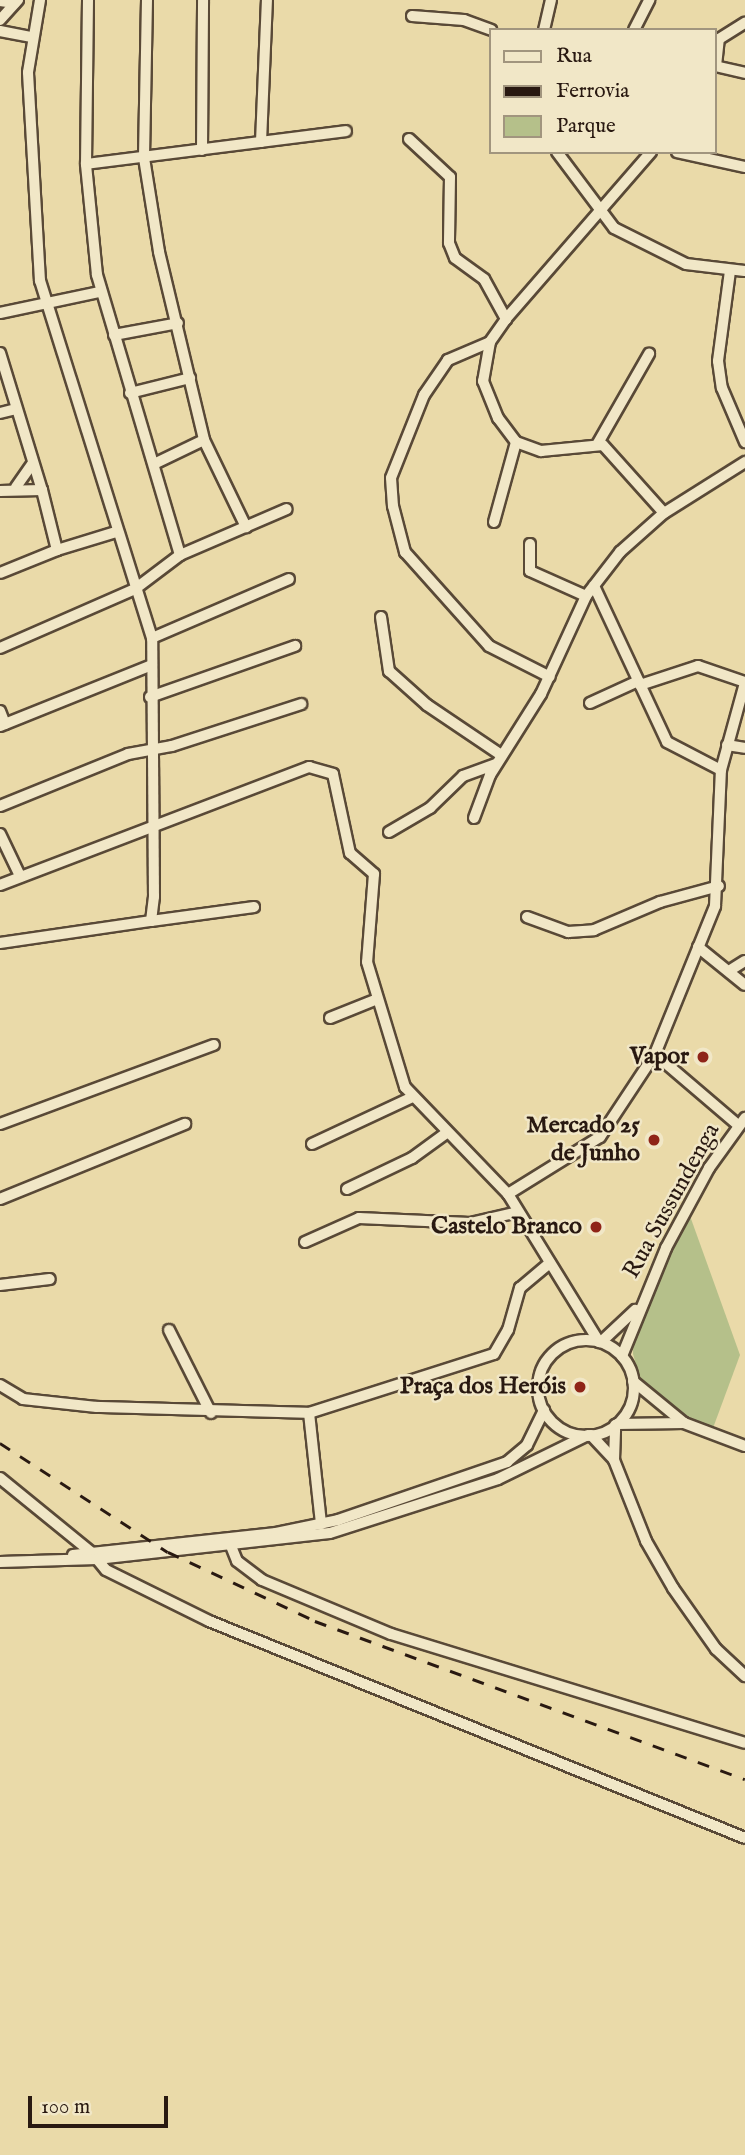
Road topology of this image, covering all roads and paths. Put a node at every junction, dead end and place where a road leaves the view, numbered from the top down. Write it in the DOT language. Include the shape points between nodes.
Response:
graph roads {
  1 [pos="40,0"];
  2 [pos="88,0"];
  3 [pos="147,0"];
  4 [pos="203,0"];
  5 [pos="267,0"];
  6 [pos="551,0"];
  7 [pos="649,0"];
  8 [pos="0,1"];
  9 [pos="16,2"];
  10 [pos="412,16"];
  11 [pos="0,20"];
  12 [pos="745,23"];
  13 [pos="544,28"];
  14 [pos="635,28"];
  15 [pos="490,30"];
  16 [pos="0,31"];
  17 [pos="30,37"];
  18 [pos="717,52"];
  19 [pos="717,66"];
  20 [pos="745,73"];
  21 [pos="346,131"];
  22 [pos="409,139"];
  23 [pos="261,142"];
  24 [pos="202,150"];
  25 [pos="558,154"];
  26 [pos="648,154"];
  27 [pos="687,154"];
  28 [pos="144,158"];
  29 [pos="86,164"];
  30 [pos="745,166"];
  31 [pos="600,215"];
  32 [pos="730,271"];
  33 [pos="745,271"];
  34 [pos="100,292"];
  35 [pos="43,302"];
  36 [pos="0,313"];
  37 [pos="506,319"];
  38 [pos="177,323"];
  39 [pos="114,335"];
  40 [pos="490,342"];
  41 [pos="0,353"];
  42 [pos="649,354"];
  43 [pos="190,378"];
  44 [pos="130,393"];
  45 [pos="16,409"];
  46 [pos="0,413"];
  47 [pos="204,440"];
  48 [pos="516,442"];
  49 [pos="745,442"];
  50 [pos="598,443"];
  51 [pos="156,463"];
  52 [pos="32,464"];
  53 [pos="744,466"];
  54 [pos="16,487"];
  55 [pos="41,490"];
  56 [pos="0,491"];
  57 [pos="288,509"];
  58 [pos="664,513"];
  59 [pos="494,522"];
  60 [pos="246,527"];
  61 [pos="116,532"];
  62 [pos="530,544"];
  63 [pos="57,550"];
  64 [pos="180,555"];
  65 [pos="0,573"];
  66 [pos="289,579"];
  67 [pos="594,586"];
  68 [pos="135,589"];
  69 [pos="586,596"];
  70 [pos="382,617"];
  71 [pos="152,638"];
  72 [pos="295,646"];
  73 [pos="0,648"];
  74 [pos="152,664"];
  75 [pos="550,677"];
  76 [pos="745,682"];
  77 [pos="639,683"];
  78 [pos="150,697"];
  79 [pos="590,703"];
  80 [pos="301,704"];
  81 [pos="0,711"];
  82 [pos="3,725"];
  83 [pos="727,745"];
  84 [pos="745,748"];
  85 [pos="149,751"];
  86 [pos="498,759"];
  87 [pos="721,770"];
  88 [pos="0,806"];
  89 [pos="474,818"];
  90 [pos="152,825"];
  91 [pos="389,832"];
  92 [pos="0,834"];
  93 [pos="20,876"];
  94 [pos="0,885"];
  95 [pos="719,886"];
  96 [pos="254,907"];
  97 [pos="527,918"];
  98 [pos="151,921"];
  99 [pos="0,943"];
  100 [pos="698,947"];
  101 [pos="745,961"];
  102 [pos="732,969"];
  103 [pos="745,985"];
  104 [pos="375,1000"];
  105 [pos="330,1018"];
  106 [pos="214,1045"];
  107 [pos="655,1054"];
  108 [pos="413,1097"];
  109 [pos="741,1121"];
  110 [pos="0,1124"];
  111 [pos="185,1124"];
  112 [pos="445,1133"];
  113 [pos="312,1144"];
  114 [pos="347,1189"];
  115 [pos="508,1194"];
  116 [pos="0,1199"];
  117 [pos="518,1212"];
  118 [pos="304,1242"];
  119 [pos="550,1263"];
  120 [pos="50,1279"];
  121 [pos="0,1285"];
  122 [pos="638,1307"];
  123 [pos="169,1330"];
  124 [pos="600,1342"];
  125 [pos="622,1356"];
  126 [pos="634,1381"];
  127 [pos="0,1385"];
  128 [pos="544,1410"];
  129 [pos="211,1413"];
  130 [pos="309,1413"];
  131 [pos="684,1423"];
  132 [pos="616,1425"];
  133 [pos="590,1435"];
  134 [pos="745,1447"];
  135 [pos="614,1460"];
  136 [pos="0,1478"];
  137 [pos="321,1524"];
  138 [pos="231,1546"];
  139 [pos="94,1555"];
  140 [pos="0,1562"];
  141 [pos="745,1676"];
  142 [pos="745,1743"];
  143 [pos="745,1838"];
  1 -- 17 [label="street"];
  2 -- 29 [label="street"];
  3 -- 28 [label="street"];
  4 -- 24 [label="street"];
  5 -- 23 [label="street"];
  6 -- 13 [label="street"];
  7 -- 14 [label="street"];
  8 -- 9 [label="street"];
  9 -- 11 [label="street"];
  10 -- 15 [label="street" via="464,20"];
  12 -- 18 [label="street" via="719,38"];
  16 -- 17 [label="street"];
  17 -- 35 [label="street"];
  19 -- 20 [label="street"];
  21 -- 23 [label="street"];
  22 -- 37 [label="street" via="450,177 449,243 455,258 484,279"];
  23 -- 24 [label="street"];
  24 -- 28 [label="street"];
  25 -- 31 [label="street"];
  26 -- 31 [label="street"];
  27 -- 30 [label="street"];
  28 -- 29 [label="street"];
  28 -- 38 [label="street"];
  29 -- 34 [label="street"];
  31 -- 32 [label="street" via="660,256"];
  31 -- 37 [label="street"];
  32 -- 33 [label="street"];
  32 -- 49 [label="street" via="718,361 722,388"];
  34 -- 35 [label="street"];
  34 -- 39 [label="street"];
  35 -- 36 [label="street"];
  35 -- 61 [label="street"];
  37 -- 40 [label="street"];
  38 -- 39 [label="street"];
  38 -- 43 [label="street"];
  39 -- 44 [label="street"];
  40 -- 48 [label="street" via="485,361 486,394"];
  40 -- 75 [label="street" via="448,360 424,395 391,478 393,506 405,552 489,646"];
  41 -- 45 [label="street"];
  42 -- 50 [label="street"];
  43 -- 44 [label="street"];
  43 -- 47 [label="street"];
  44 -- 51 [label="street"];
  45 -- 46 [label="street"];
  45 -- 52 [label="street"];
  47 -- 51 [label="street"];
  47 -- 60 [label="street"];
  48 -- 50 [label="street" via="541,452"];
  48 -- 59 [label="street"];
  50 -- 58 [label="street"];
  51 -- 64 [label="street"];
  52 -- 54 [label="street"];
  52 -- 55 [label="street"];
  53 -- 58 [label="street"];
  54 -- 55 [label="street"];
  54 -- 56 [label="street"];
  55 -- 63 [label="street"];
  57 -- 60 [label="street"];
  58 -- 67 [label="street" via="620,552"];
  60 -- 64 [label="street"];
  61 -- 63 [label="street"];
  61 -- 68 [label="street"];
  62 -- 69 [label="street" via="530,571"];
  63 -- 65 [label="street"];
  64 -- 68 [label="street"];
  66 -- 71 [label="street"];
  67 -- 69 [label="street"];
  67 -- 77 [label="street"];
  68 -- 71 [label="street"];
  68 -- 73 [label="street"];
  69 -- 75 [label="street"];
  70 -- 86 [label="street" via="389,671"];
  71 -- 74 [label="street"];
  72 -- 78 [label="street"];
  74 -- 78 [label="street"];
  74 -- 82 [label="street"];
  75 -- 86 [label="street"];
  76 -- 77 [label="street" via="698,666"];
  76 -- 83 [label="street"];
  77 -- 79 [label="street"];
  77 -- 87 [label="street" via="667,742"];
  78 -- 85 [label="street"];
  80 -- 85 [label="street"];
  81 -- 82 [label="street"];
  83 -- 84 [label="street"];
  83 -- 87 [label="street"];
  85 -- 88 [label="street" via="128,754"];
  85 -- 90 [label="street"];
  86 -- 89 [label="street"];
  86 -- 91 [label="street" via="463,776 430,808"];
  87 -- 95 [label="street"];
  90 -- 93 [label="street"];
  90 -- 98 [label="street"];
  90 -- 104 [label="street" via="309,767 333,774 350,853 374,874 367,942"];
  92 -- 93 [label="street"];
  93 -- 94 [label="street"];
  95 -- 97 [label="street" via="660,902 594,930 568,932"];
  95 -- 100 [label="street"];
  96 -- 98 [label="street"];
  98 -- 99 [label="street"];
  100 -- 102 [label="street"];
  100 -- 107 [label="street"];
  101 -- 102 [label="street"];
  102 -- 103 [label="street"];
  104 -- 105 [label="street"];
  104 -- 108 [label="street" via="405,1087"];
  106 -- 110 [label="street"];
  107 -- 109 [label="street"];
  107 -- 115 [label="street" via="600,1137"];
  108 -- 112 [label="street"];
  108 -- 113 [label="street"];
  109 -- 122 [label="street, Rua Sussundenga" via="703,1180"];
  111 -- 116 [label="street"];
  112 -- 114 [label="street" via="388,1171"];
  112 -- 115 [label="street"];
  115 -- 117 [label="street"];
  117 -- 118 [label="street" via="470,1223 359,1218"];
  117 -- 119 [label="street"];
  119 -- 124 [label="street"];
  119 -- 130 [label="street" via="520,1288 508,1330 494,1354"];
  120 -- 121 [label="street"];
  122 -- 124 [label="street, Rua Sussundenga"];
  122 -- 125 [label="street, Rua Sussundenga"];
  123 -- 129 [label="street"];
  124 -- 125 [label="street"];
  124 -- 128 [label="street" via="567,1343 544,1364 538,1387"];
  125 -- 126 [label="street"];
  126 -- 131 [label="street"];
  126 -- 132 [label="street" via="630,1404"];
  127 -- 129 [label="street" via="23,1398 43,1402"];
  128 -- 133 [label="street" via="567,1432"];
  128 -- 137 [label="street" via="527,1445 507,1462"];
  129 -- 130 [label="street"];
  130 -- 137 [label="street"];
  131 -- 132 [label="street"];
  131 -- 134 [label="street"];
  132 -- 133 [label="street"];
  132 -- 135 [label="street"];
  133 -- 135 [label="street"];
  133 -- 138 [label="street" via="519,1471 364,1525"];
  135 -- 141 [label="street" via="646,1541 673,1588 716,1648"];
  136 -- 139 [label="street"];
  137 -- 139 [label="street"];
  138 -- 139 [label="street"];
  138 -- 142 [label="street" via="237,1561 262,1580 391,1634"];
  139 -- 140 [label="street"];
  139 -- 143 [label="street" via="106,1570 209,1621"];
}
